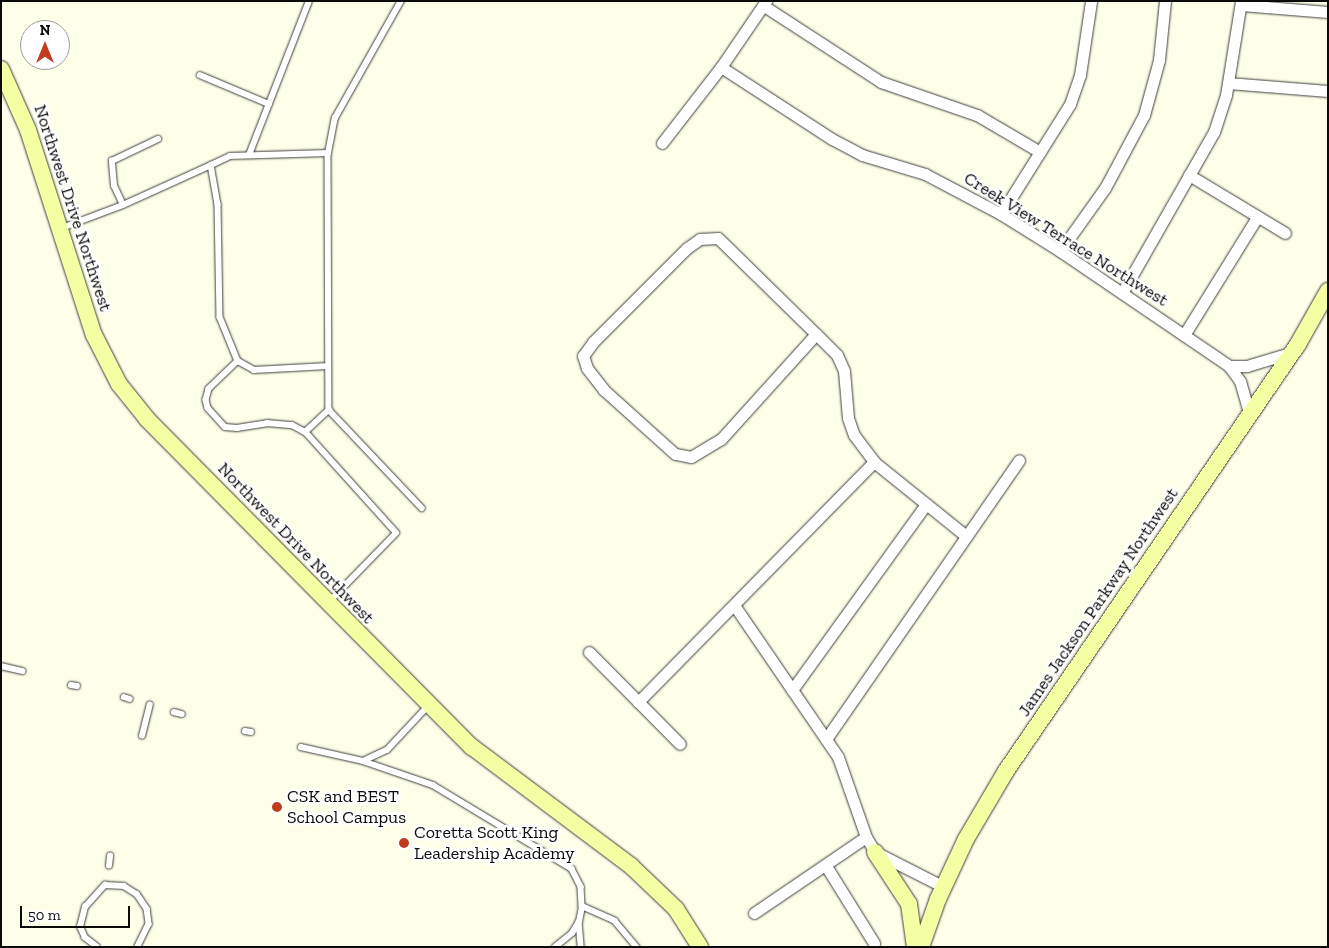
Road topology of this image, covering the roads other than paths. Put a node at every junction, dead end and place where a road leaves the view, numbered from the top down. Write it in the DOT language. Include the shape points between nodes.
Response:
graph roads {
  1 [pos="309,1"];
  2 [pos="401,1"];
  3 [pos="1091,1"];
  4 [pos="1165,1"];
  5 [pos="765,3"];
  6 [pos="1241,3"];
  7 [pos="1328,12"];
  8 [pos="721,67"];
  9 [pos="1,69"];
  10 [pos="200,75"];
  11 [pos="1228,83"];
  12 [pos="1328,91"];
  13 [pos="269,104"];
  14 [pos="158,139"];
  15 [pos="662,143"];
  16 [pos="1040,152"];
  17 [pos="328,153"];
  18 [pos="249,155"];
  19 [pos="211,165"];
  20 [pos="1189,176"];
  21 [pos="123,205"];
  22 [pos="1001,214"];
  23 [pos="1256,219"];
  24 [pos="60,229"];
  25 [pos="1285,233"];
  26 [pos="1060,251"];
  27 [pos="1328,291"];
  28 [pos="1122,292"];
  29 [pos="816,334"];
  30 [pos="1184,335"];
  31 [pos="1293,352"];
  32 [pos="238,361"];
  33 [pos="328,366"];
  34 [pos="1229,366"];
  35 [pos="329,410"];
  36 [pos="1250,414"];
  37 [pos="304,432"];
  38 [pos="1019,460"];
  39 [pos="874,462"];
  40 [pos="926,504"];
  41 [pos="422,508"];
  42 [pos="966,536"];
  43 [pos="327,603"];
  44 [pos="734,605"];
  45 [pos="589,652"];
  46 [pos="1,666"];
  47 [pos="22,671"];
  48 [pos="792,690"];
  49 [pos="638,702"];
  50 [pos="150,705"];
  51 [pos="429,705"];
  52 [pos="174,712"];
  53 [pos="182,714"];
  54 [pos="142,736"];
  55 [pos="826,739"];
  56 [pos="680,744"];
  57 [pos="301,747"];
  58 [pos="363,761"];
  59 [pos="866,837"];
  60 [pos="875,852"];
  61 [pos="110,856"];
  62 [pos="109,866"];
  63 [pos="826,866"];
  64 [pos="944,887"];
  65 [pos="582,906"];
  66 [pos="754,913"];
  67 [pos="579,922"];
  68 [pos="874,942"];
  69 [pos="97,947"];
  70 [pos="138,947"];
  71 [pos="554,947"];
  72 [pos="581,947"];
  73 [pos="637,947"];
  74 [pos="700,947"];
  75 [pos="915,947"];
  76 [pos="921,947"];
  1 -- 13 [label="lane"];
  2 -- 17 [label="lane" via="335,118"];
  3 -- 16 [label="street" via="1080,75 1070,104"];
  4 -- 26 [label="street" via="1159,60 1144,115 1105,188"];
  5 -- 8 [label="street"];
  5 -- 16 [label="street" via="881,82 977,115"];
  6 -- 7 [label="street"];
  6 -- 11 [label="street"];
  8 -- 15 [label="street"];
  8 -- 22 [label="street, Creek View Terrace Northwest" via="862,155 925,174"];
  9 -- 24 [label="street, Northwest Drive Northwest" via="28,130"];
  10 -- 13 [label="lane"];
  11 -- 12 [label="street"];
  11 -- 20 [label="street" via="1214,132"];
  13 -- 18 [label="lane"];
  14 -- 21 [label="lane" via="112,160 114,186"];
  16 -- 22 [label="street"];
  17 -- 18 [label="lane"];
  17 -- 33 [label="lane"];
  18 -- 19 [label="lane" via="230,156"];
  19 -- 21 [label="lane"];
  19 -- 32 [label="lane" via="218,204 220,317"];
  20 -- 23 [label="street"];
  20 -- 28 [label="street"];
  21 -- 24 [label="lane"];
  22 -- 26 [label="street, Creek View Terrace Northwest"];
  23 -- 25 [label="street"];
  23 -- 30 [label="street"];
  24 -- 43 [label="street, Northwest Drive Northwest" via="94,335 119,384 147,419"];
  26 -- 28 [label="street, Creek View Terrace Northwest"];
  27 -- 31 [label="street, James Jackson Parkway Northwest"];
  28 -- 30 [label="street, Creek View Terrace Northwest"];
  29 -- 29 [label="street" via="718,238 700,239 687,248 593,342 583,356 587,368 604,390 675,454 691,457 721,439"];
  29 -- 39 [label="street" via="837,355 844,371 851,426"];
  30 -- 34 [label="street, Creek View Terrace Northwest"];
  31 -- 34 [label="street" via="1247,366"];
  31 -- 36 [label="street, James Jackson Parkway Northwest"];
  32 -- 33 [label="lane" via="254,370"];
  32 -- 37 [label="lane" via="209,389 206,400 208,408 225,427 267,423 292,425"];
  33 -- 35 [label="lane"];
  34 -- 36 [label="street, Creek View Terrace Northwest" via="1240,381"];
  35 -- 37 [label="lane"];
  35 -- 41 [label="lane"];
  36 -- 64 [label="street, James Jackson Parkway Northwest" via="1006,771 966,839"];
  37 -- 43 [label="lane" via="396,533"];
  38 -- 42 [label="street"];
  39 -- 40 [label="street"];
  39 -- 44 [label="street"];
  40 -- 42 [label="street"];
  40 -- 48 [label="street"];
  42 -- 55 [label="street"];
  43 -- 51 [label="street, Northwest Drive Northwest"];
  44 -- 48 [label="street"];
  44 -- 49 [label="street"];
  45 -- 49 [label="street"];
  46 -- 47 [label="lane"];
  48 -- 55 [label="street"];
  49 -- 56 [label="street"];
  50 -- 54 [label="lane"];
  51 -- 58 [label="lane" via="387,750"];
  51 -- 74 [label="street, Northwest Drive Northwest" via="472,747 631,866 676,909"];
  52 -- 53 [label="lane"];
  55 -- 59 [label="street" via="838,757"];
  57 -- 58 [label="lane"];
  58 -- 65 [label="lane" via="432,785 572,869 581,887"];
  59 -- 60 [label="street"];
  59 -- 63 [label="street"];
  60 -- 64 [label="street"];
  60 -- 75 [label="street" via="909,904"];
  61 -- 62 [label="lane"];
  63 -- 66 [label="street"];
  63 -- 68 [label="street"];
  64 -- 76 [label="street, James Jackson Parkway Northwest"];
  65 -- 67 [label="lane"];
  65 -- 73 [label="lane" via="614,921"];
  67 -- 71 [label="lane" via="572,934"];
  67 -- 72 [label="lane"];
  69 -- 70 [label="lane" via="85,938 80,927 85,906 105,885 124,886 137,894 147,909 149,924"];
}
